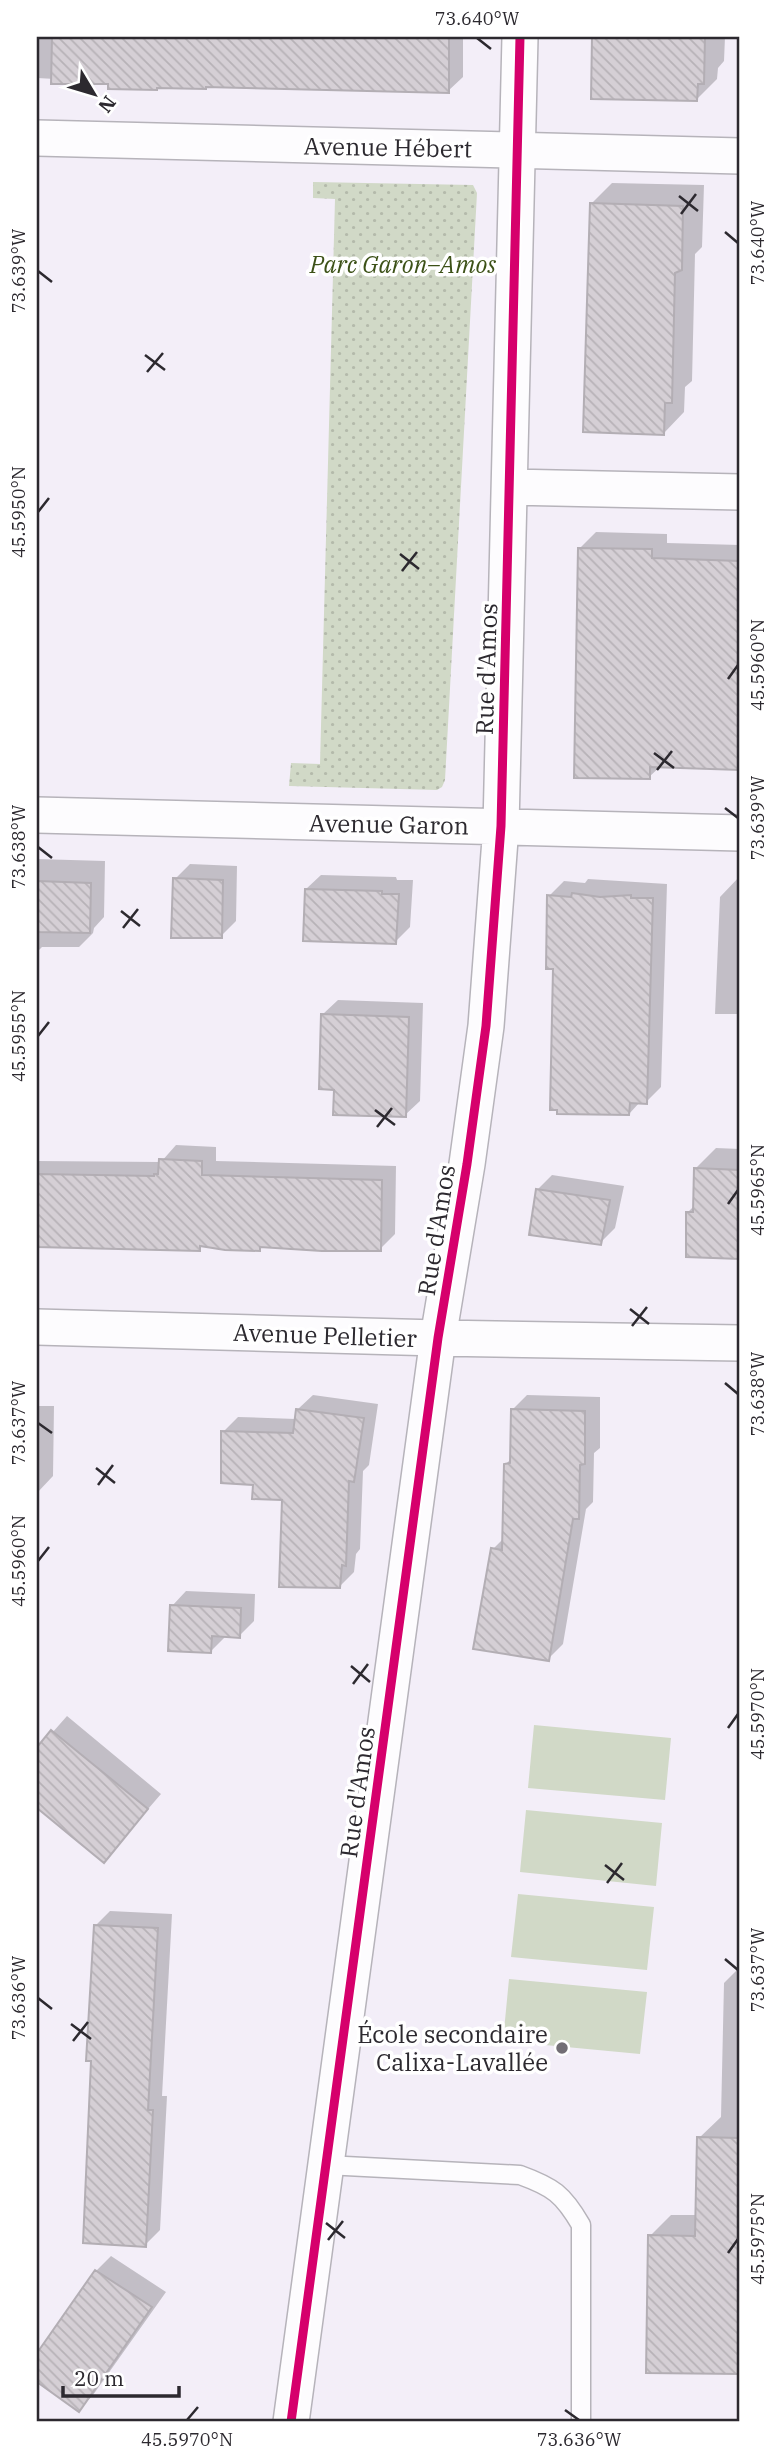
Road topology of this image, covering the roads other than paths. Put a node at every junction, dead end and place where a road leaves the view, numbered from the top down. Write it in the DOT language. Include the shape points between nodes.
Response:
graph roads {
  1 [pos="520,37"];
  2 [pos="37,138"];
  3 [pos="518,150"];
  4 [pos="740,156"];
  5 [pos="510,487"];
  6 [pos="740,492"];
  7 [pos="37,816"];
  8 [pos="501,826"];
  9 [pos="740,833"];
  10 [pos="37,1327"];
  11 [pos="438,1338"];
  12 [pos="740,1343"];
  13 [pos="326,2165"];
  14 [pos="291,2422"];
  15 [pos="582,2422"];
  1 -- 3 [label="street, Rue d'Amos"];
  2 -- 3 [label="street, Avenue Hébert"];
  3 -- 4 [label="street, Avenue Hébert"];
  3 -- 5 [label="street, Rue d'Amos"];
  5 -- 6 [label="street"];
  5 -- 8 [label="street, Rue d'Amos"];
  7 -- 8 [label="street, Avenue Garon"];
  8 -- 9 [label="street, Avenue Garon"];
  8 -- 11 [label="street, Rue d'Amos" via="486,1026"];
  10 -- 11 [label="street, Avenue Pelletier"];
  11 -- 12 [label="street, Avenue Pelletier"];
  11 -- 13 [label="street, Rue d'Amos"];
  13 -- 14 [label="street, Rue d'Amos"];
  13 -- 15 [label="lane" via="520,2175 545,2184 567,2200 581,2225"];
}
